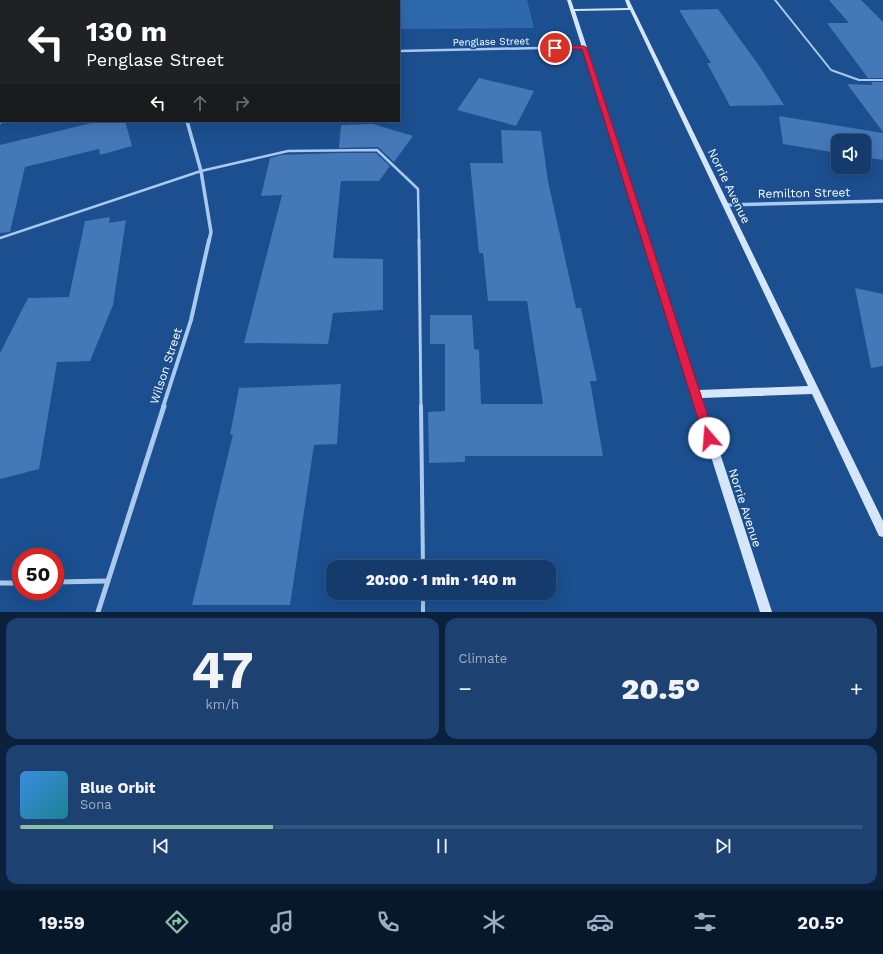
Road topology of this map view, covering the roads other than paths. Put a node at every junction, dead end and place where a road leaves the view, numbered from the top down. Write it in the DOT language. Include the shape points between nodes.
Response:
graph roads {
  1 [pos="569,0"];
  2 [pos="627,0"];
  3 [pos="775,0"];
  4 [pos="631,9"];
  5 [pos="572,10"];
  6 [pos="584,48"];
  7 [pos="400,51"];
  8 [pos="883,80"];
  9 [pos="188,122"];
  10 [pos="201,171"];
  11 [pos="883,201"];
  12 [pos="725,205"];
  13 [pos="0,238"];
  14 [pos="814,390"];
  15 [pos="695,394"];
  16 [pos="883,532"];
  17 [pos="422,560"];
  18 [pos="107,581"];
  19 [pos="64,582"];
  20 [pos="0,583"];
  21 [pos="12,583"];
  22 [pos="423,600"];
  23 [pos="98,612"];
  24 [pos="423,612"];
  25 [pos="766,612"];
  1 -- 5 [label="main road, Norrie Avenue"];
  2 -- 4 [label="main road, Norrie Avenue"];
  3 -- 8 [label="lane" via="831,70 859,80"];
  4 -- 5 [label="main road"];
  4 -- 12 [label="main road, Norrie Avenue"];
  5 -- 6 [label="main road, Norrie Avenue"];
  6 -- 7 [label="street, Penglase Street"];
  6 -- 15 [label="main road, Norrie Avenue"];
  9 -- 10 [label="street, Wilson Street"];
  10 -- 13 [label="lane"];
  10 -- 17 [label="lane" via="288,151 377,150 418,189"];
  10 -- 18 [label="street, Wilson Street" via="211,232 191,320"];
  11 -- 12 [label="street, Remilton Street"];
  12 -- 14 [label="main road, Norrie Avenue"];
  14 -- 15 [label="main road"];
  14 -- 16 [label="main road, Norrie Avenue"];
  15 -- 25 [label="main road, Norrie Avenue"];
  18 -- 19 [label="street"];
  18 -- 23 [label="street, Wilson Street"];
  20 -- 21 [label="street"];
  22 -- 24 [label="lane"];
}
